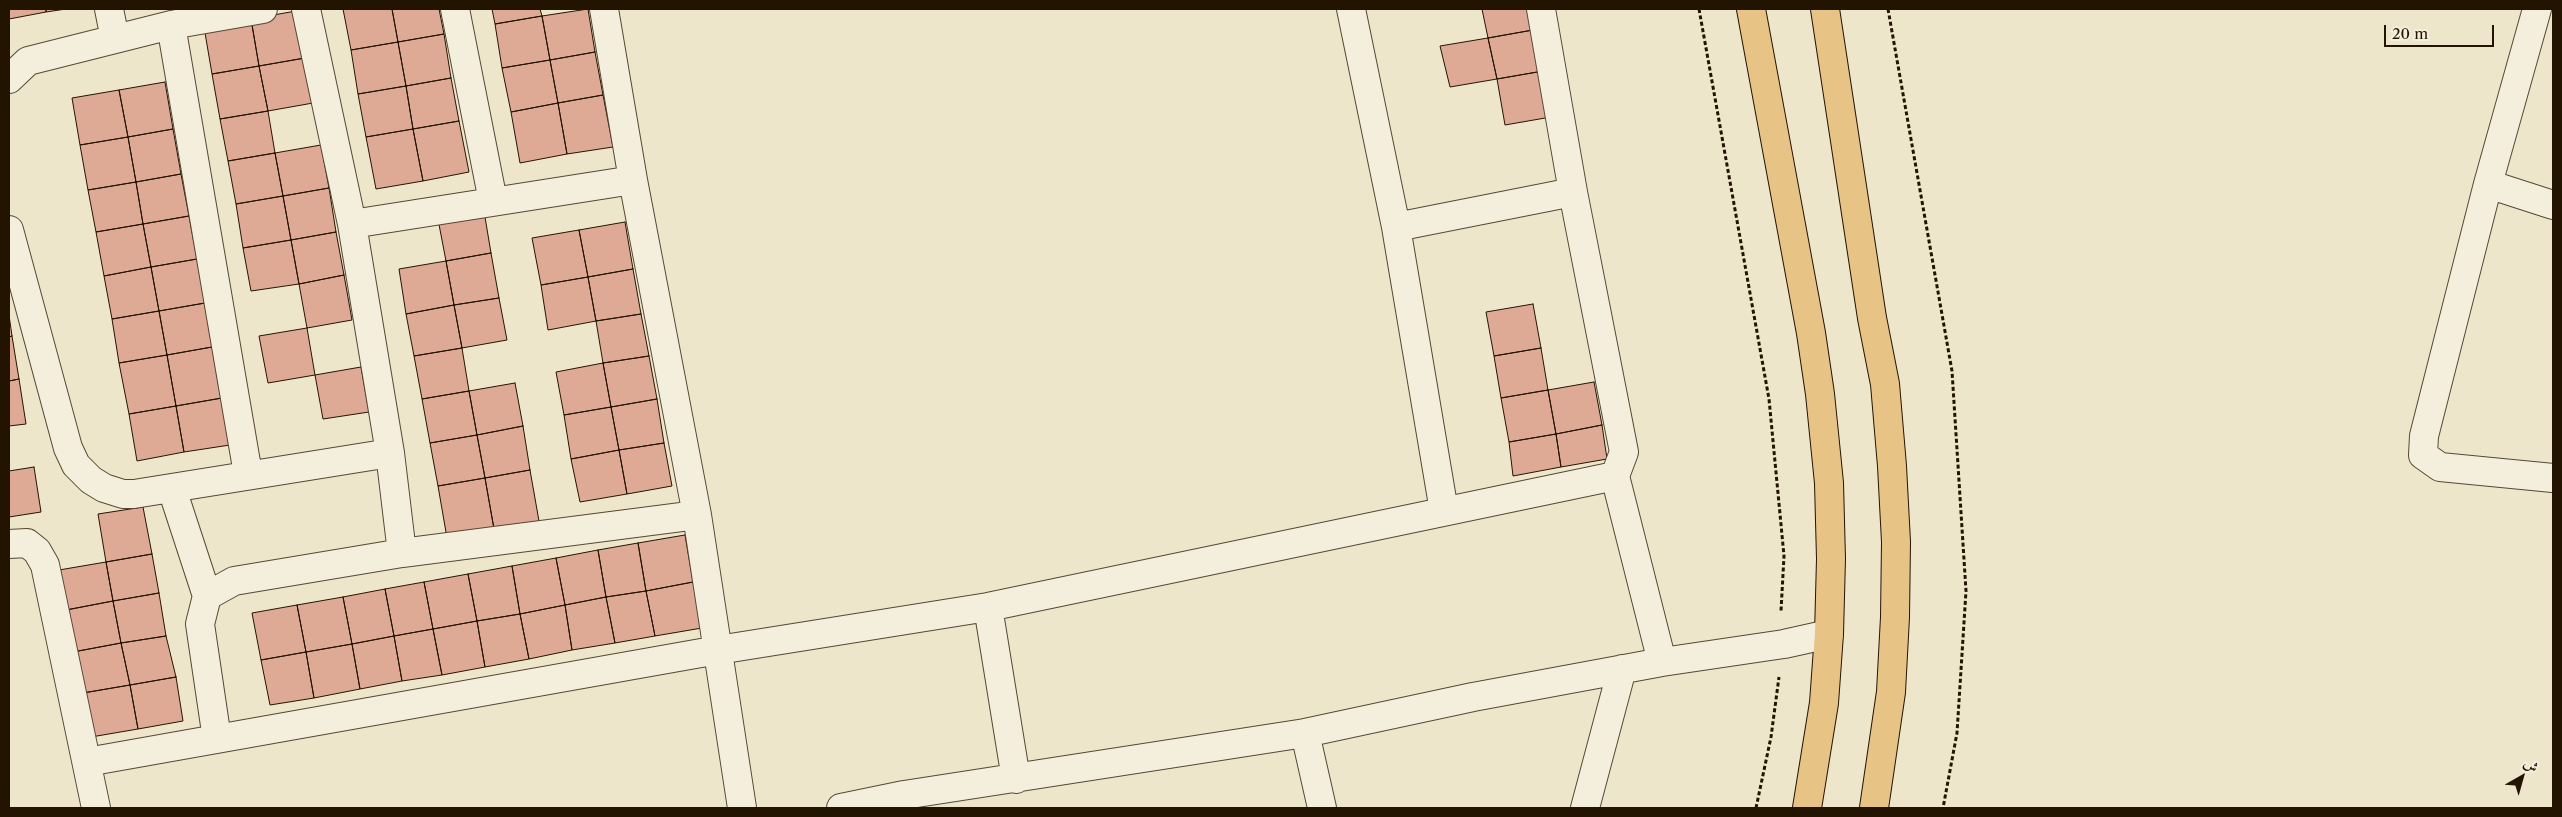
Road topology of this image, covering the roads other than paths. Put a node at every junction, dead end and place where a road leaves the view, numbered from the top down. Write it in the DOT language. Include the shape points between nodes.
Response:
graph roads {
  1 [pos="109,9"];
  2 [pos="262,9"];
  3 [pos="306,9"];
  4 [pos="455,9"];
  5 [pos="604,9"];
  6 [pos="1350,9"];
  7 [pos="1541,9"];
  8 [pos="1751,9"];
  9 [pos="1825,9"];
  10 [pos="2537,9"];
  11 [pos="171,25"];
  12 [pos="115,39"];
  13 [pos="9,79"];
  14 [pos="633,180"];
  15 [pos="2488,184"];
  16 [pos="1572,192"];
  17 [pos="493,202"];
  18 [pos="2553,205"];
  19 [pos="352,224"];
  20 [pos="1396,227"];
  21 [pos="9,230"];
  22 [pos="390,453"];
  23 [pos="248,474"];
  24 [pos="1615,476"];
  25 [pos="2553,478"];
  26 [pos="172,489"];
  27 [pos="1444,511"];
  28 [pos="697,515"];
  29 [pos="9,544"];
  30 [pos="402,553"];
  31 [pos="207,596"];
  32 [pos="988,607"];
  33 [pos="1829,634"];
  34 [pos="718,650"];
  35 [pos="1662,662"];
  36 [pos="1622,669"];
  37 [pos="1305,734"];
  38 [pos="217,739"];
  39 [pos="87,762"];
  40 [pos="1016,779"];
  41 [pos="905,802"];
  42 [pos="96,808"];
  43 [pos="742,808"];
  44 [pos="841,808"];
  45 [pos="1322,808"];
  46 [pos="1585,808"];
  47 [pos="1807,808"];
  48 [pos="1874,808"];
  1 -- 12 [label="street"];
  2 -- 11 [label="street"];
  3 -- 19 [label="street"];
  4 -- 17 [label="street"];
  5 -- 14 [label="street"];
  6 -- 20 [label="street"];
  7 -- 16 [label="street"];
  8 -- 33 [label="main road" via="1820,394 1830,502"];
  9 -- 48 [label="main road" via="1885,384 1892,466 1896,617 1891,692"];
  10 -- 15 [label="street"];
  11 -- 12 [label="street"];
  11 -- 23 [label="street"];
  12 -- 13 [label="street" via="28,61"];
  14 -- 17 [label="street"];
  14 -- 28 [label="street"];
  15 -- 18 [label="street"];
  15 -- 25 [label="street" via="2424,436 2423,455 2440,467"];
  16 -- 20 [label="street"];
  16 -- 24 [label="street" via="1624,452"];
  17 -- 19 [label="street"];
  19 -- 22 [label="street"];
  20 -- 27 [label="street"];
  21 -- 26 [label="street" via="68,448 76,465 91,480 123,494"];
  22 -- 23 [label="street"];
  22 -- 30 [label="street"];
  23 -- 26 [label="street"];
  24 -- 27 [label="street"];
  24 -- 35 [label="street"];
  26 -- 31 [label="street"];
  27 -- 32 [label="street"];
  28 -- 30 [label="street"];
  28 -- 34 [label="street"];
  29 -- 39 [label="street" via="27,543 37,551 45,565"];
  30 -- 31 [label="street" via="234,581"];
  31 -- 38 [label="street" via="200,624"];
  32 -- 34 [label="street"];
  32 -- 40 [label="street"];
  33 -- 35 [label="street"];
  33 -- 47 [label="main road" via="1822,713"];
  34 -- 38 [label="street"];
  34 -- 43 [label="street"];
  35 -- 36 [label="street"];
  36 -- 37 [label="street" via="1473,697"];
  36 -- 46 [label="street"];
  37 -- 40 [label="street"];
  37 -- 45 [label="street"];
  38 -- 39 [label="street"];
  39 -- 42 [label="street"];
  40 -- 41 [label="street"];
  41 -- 44 [label="street"];
}
